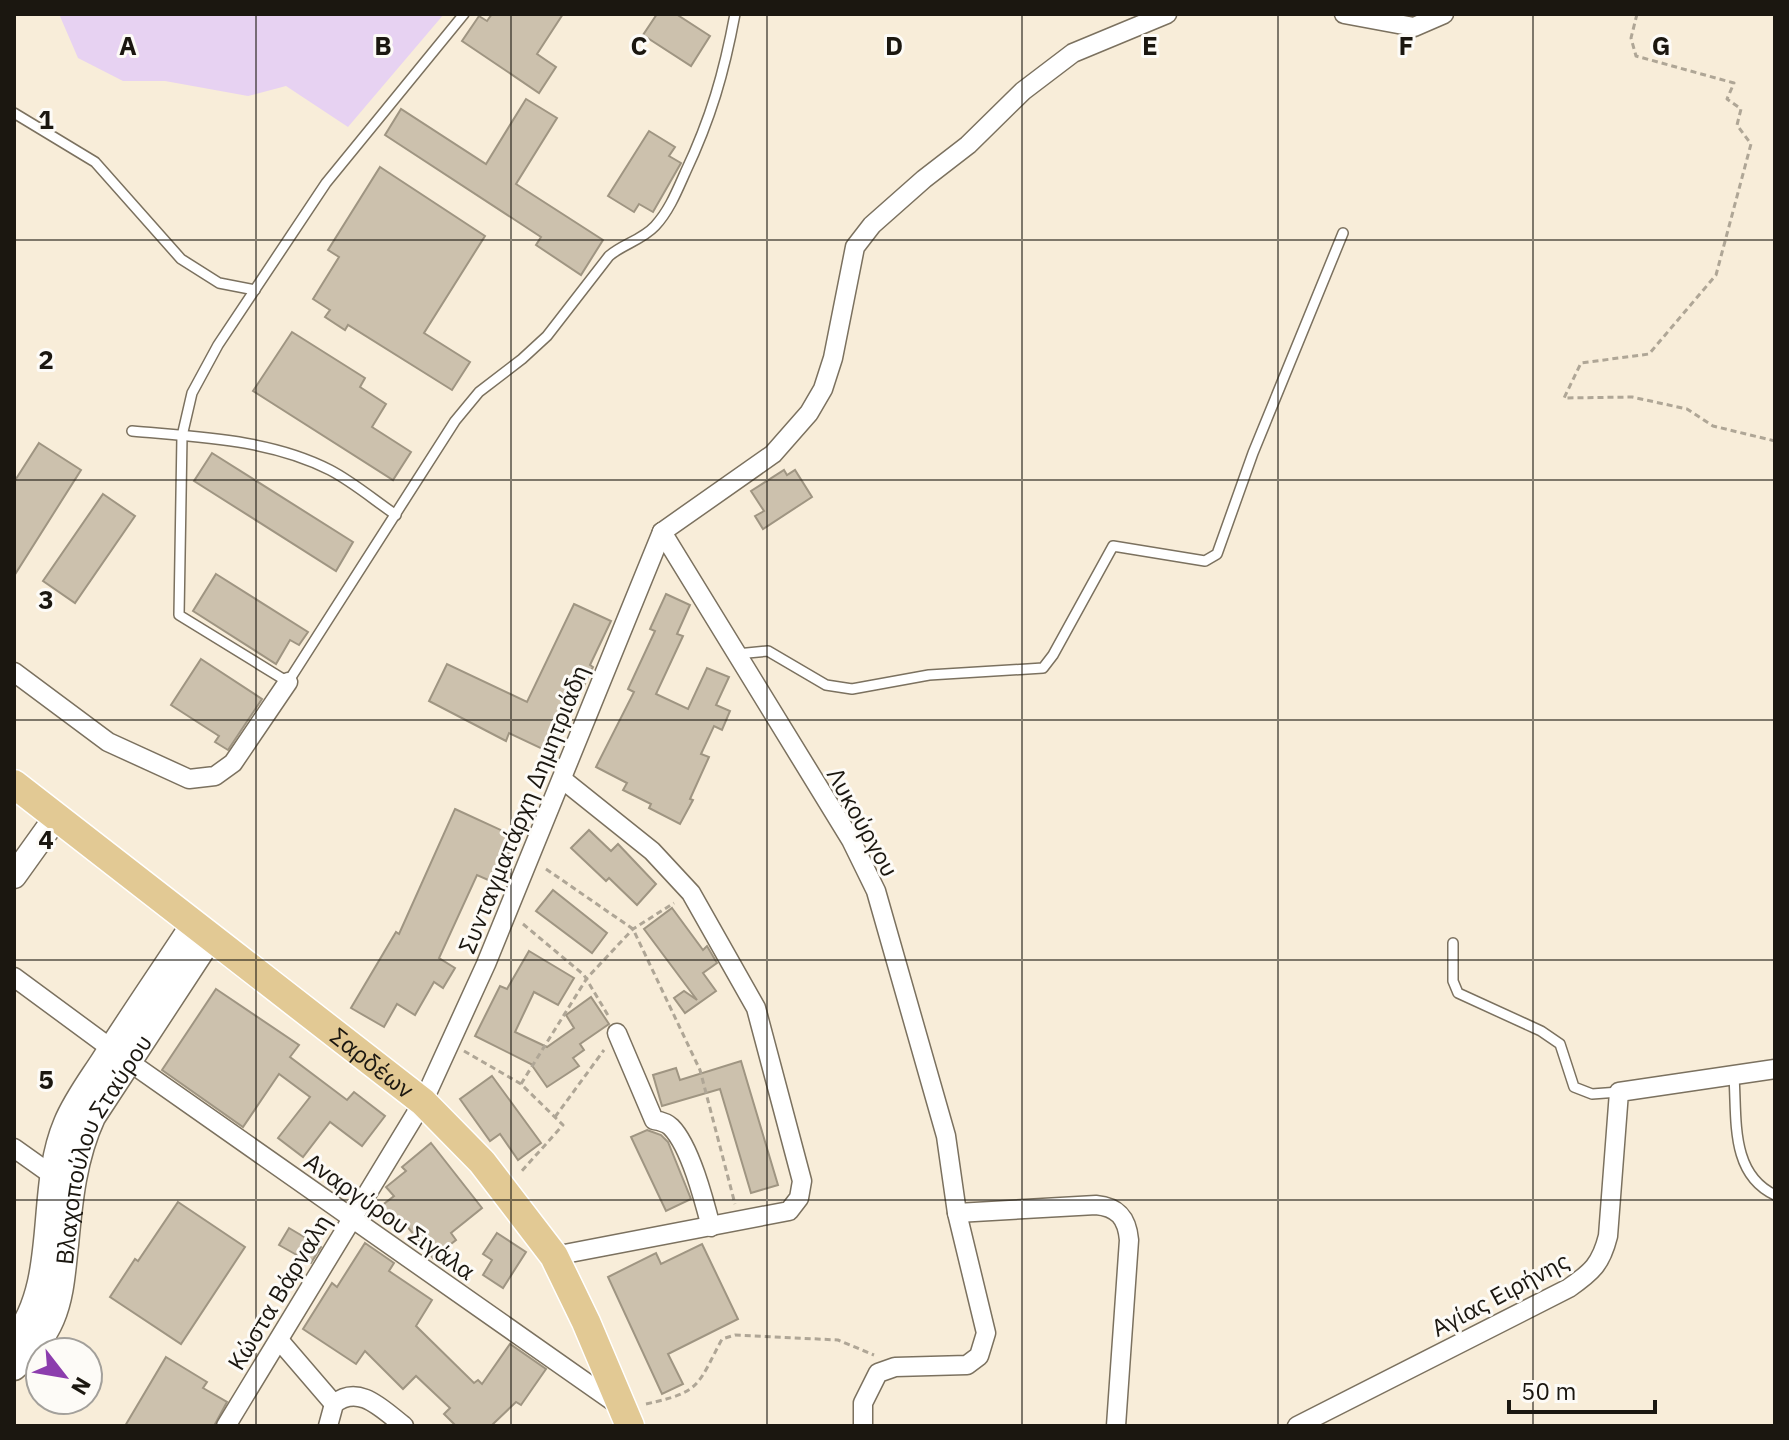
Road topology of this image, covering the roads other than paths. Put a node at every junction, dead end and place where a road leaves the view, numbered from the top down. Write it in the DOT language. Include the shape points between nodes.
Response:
graph roads {
  1 [pos="464,14"];
  2 [pos="735,14"];
  3 [pos="1167,14"];
  4 [pos="1344,14"];
  5 [pos="1444,14"];
  6 [pos="14,113"];
  7 [pos="1343,233"];
  8 [pos="255,290"];
  9 [pos="132,431"];
  10 [pos="182,436"];
  11 [pos="396,515"];
  12 [pos="662,532"];
  13 [pos="737,654"];
  14 [pos="14,672"];
  15 [pos="288,682"];
  16 [pos="562,779"];
  17 [pos="14,784"];
  18 [pos="57,816"];
  19 [pos="14,876"];
  20 [pos="202,930"];
  21 [pos="1453,943"];
  22 [pos="14,977"];
  23 [pos="617,1033"];
  24 [pos="120,1055"];
  25 [pos="1775,1069"];
  26 [pos="1734,1077"];
  27 [pos="1619,1092"];
  28 [pos="423,1102"];
  29 [pos="14,1148"];
  30 [pos="63,1176"];
  31 [pos="1775,1195"];
  32 [pos="957,1213"];
  33 [pos="351,1218"];
  34 [pos="711,1227"];
  35 [pos="554,1256"];
  36 [pos="21,1336"];
  37 [pos="279,1340"];
  38 [pos="14,1368"];
  39 [pos="334,1404"];
  40 [pos="627,1418"];
  41 [pos="226,1426"];
  42 [pos="328,1426"];
  43 [pos="404,1426"];
  44 [pos="863,1426"];
  45 [pos="1116,1426"];
  46 [pos="1297,1426"];
  1 -- 8 [label="lane" via="326,183"];
  2 -- 11 [label="lane" via="724,74 700,141 662,218 609,256 547,336 479,392"];
  3 -- 12 [label="street" via="1073,53 872,225 855,247 833,358 809,413 773,454"];
  4 -- 5 [label="street" via="1414,27"];
  6 -- 8 [label="lane" via="95,162 181,259 219,283"];
  7 -- 13 [label="lane" via="1217,554 1205,561 1113,546 1043,668 929,675 852,689 826,685 768,651"];
  8 -- 10 [label="lane" via="192,393"];
  9 -- 10 [label="lane"];
  10 -- 11 [label="lane" via="291,454 331,470"];
  10 -- 15 [label="lane" via="179,615"];
  11 -- 15 [label="lane"];
  12 -- 13 [label="street, Λυκούργου"];
  12 -- 16 [label="street, Συνταγματάρχη Δημητριάδη"];
  13 -- 32 [label="street, Λυκούργου" via="851,840 876,891 946,1136"];
  14 -- 15 [label="street" via="108,742 189,779 215,776 233,763"];
  16 -- 28 [label="street, Συνταγματάρχη Δημητριάδη"];
  16 -- 34 [label="street" via="652,851 691,893 756,1008 802,1181 799,1198 789,1211"];
  17 -- 18 [label="main road, Σαρδέων"];
  18 -- 19 [label="street"];
  18 -- 20 [label="main road, Σαρδέων"];
  20 -- 24 [label="street, Βλαχοπούλου Σταύρου"];
  20 -- 28 [label="main road, Σαρδέων"];
  21 -- 27 [label="lane" via="1458,993 1560,1044 1574,1087 1592,1094"];
  22 -- 24 [label="street, Αναργύρου Σιγάλα"];
  23 -- 34 [label="street" via="654,1120 670,1125 682,1143"];
  24 -- 30 [label="street, Βλαχοπούλου Σταύρου" via="65,1124"];
  24 -- 33 [label="street, Αναργύρου Σιγάλα"];
  25 -- 26 [label="street"];
  26 -- 27 [label="street"];
  26 -- 31 [label="lane" via="1740,1159 1750,1177"];
  27 -- 46 [label="street, Αγίας Ειρήνης" via="1608,1236 1603,1256 1590,1273"];
  28 -- 33 [label="street, Κώστα Βάρναλη"];
  28 -- 35 [label="main road, Σαρδέων" via="469,1146"];
  29 -- 30 [label="street"];
  30 -- 36 [label="street, Βλαχοπούλου Σταύρου" via="33,1308"];
  32 -- 44 [label="street, Λυκούργου" via="986,1333 979,1356 967,1365 887,1370 863,1403"];
  32 -- 45 [label="street" via="1096,1205 1121,1214 1128,1226"];
  33 -- 37 [label="street, Κώστα Βάρναλη"];
  33 -- 40 [label="street, Αναργύρου Σιγάλα"];
  34 -- 35 [label="street"];
  35 -- 40 [label="main road, Σαρδέων"];
  36 -- 38 [label="street, Βλαχοπούλου Σταύρου"];
  37 -- 39 [label="street"];
  37 -- 41 [label="street, Κώστα Βάρναλη"];
  39 -- 42 [label="street"];
  39 -- 43 [label="street" via="361,1395"];
}
